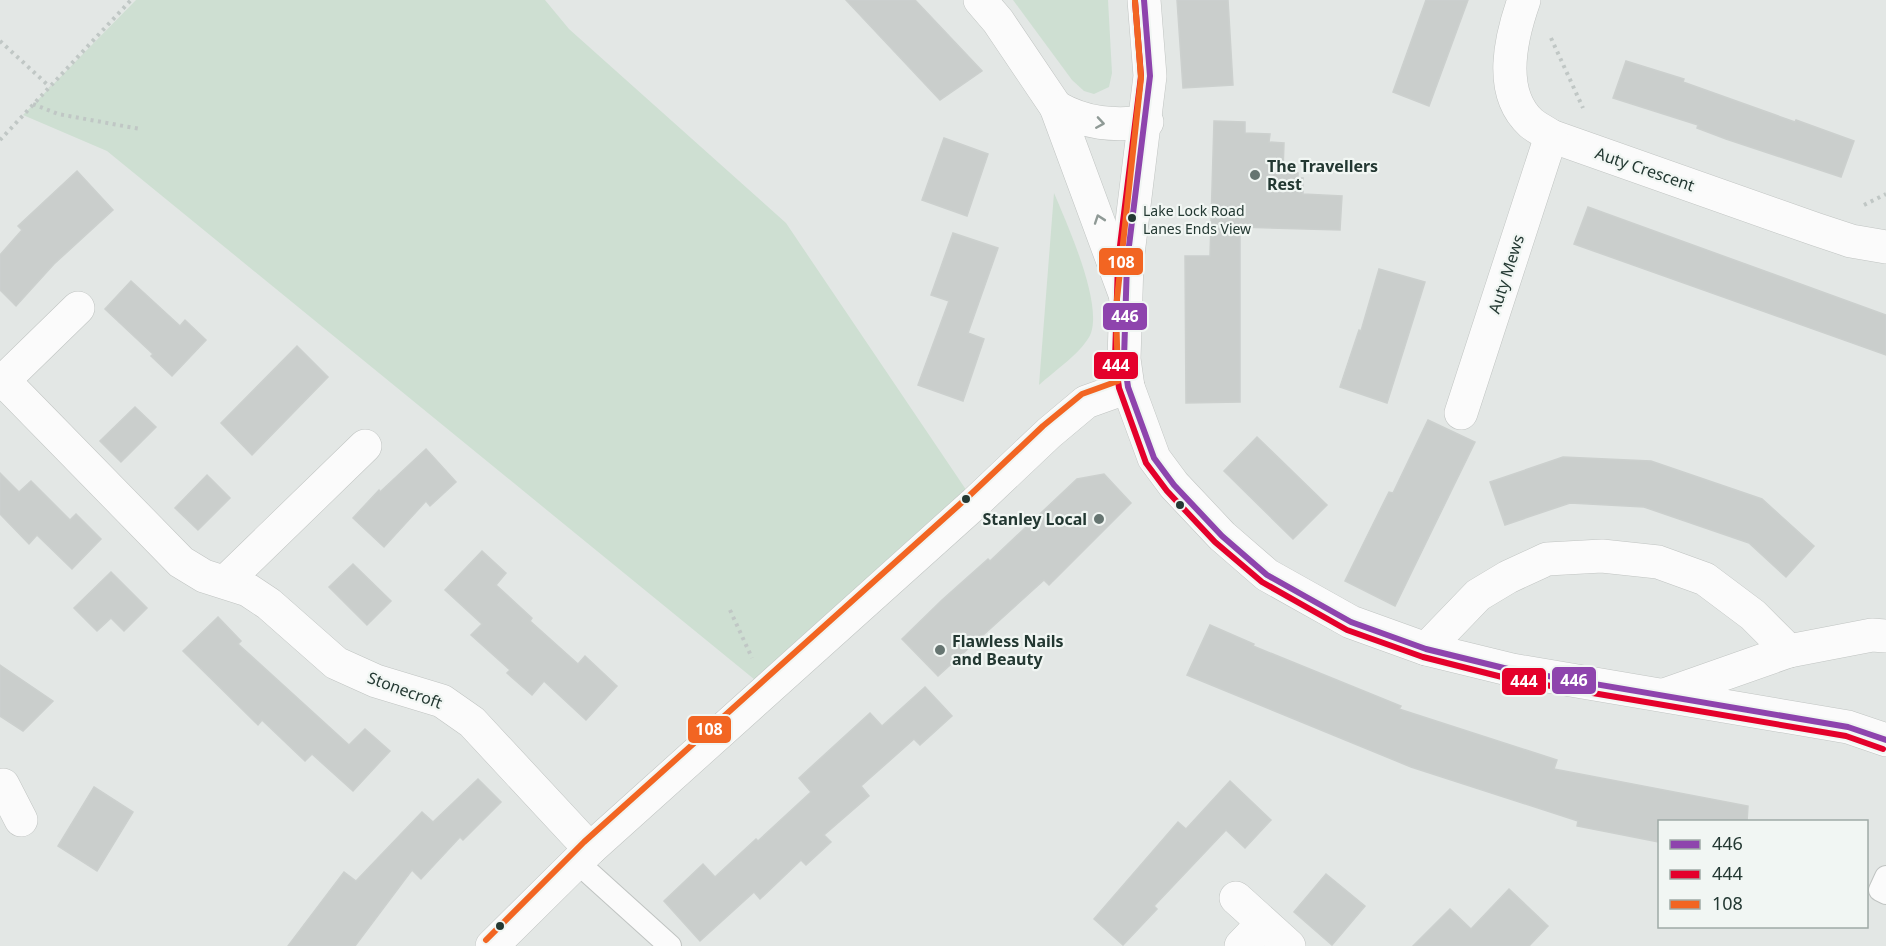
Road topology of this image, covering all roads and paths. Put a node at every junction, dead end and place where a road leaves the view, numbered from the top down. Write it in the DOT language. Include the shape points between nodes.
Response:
graph roads {
  1 [pos="131,0"];
  2 [pos="980,0"];
  3 [pos="1144,0"];
  4 [pos="1524,0"];
  5 [pos="1547,31"];
  6 [pos="0,41"];
  7 [pos="50,87"];
  8 [pos="33,104"];
  9 [pos="1056,107"];
  10 [pos="1147,122"];
  11 [pos="140,129"];
  12 [pos="1551,136"];
  13 [pos="0,140"];
  14 [pos="1605,155"];
  15 [pos="1886,247"];
  16 [pos="1125,294"];
  17 [pos="78,308"];
  18 [pos="2,382"];
  19 [pos="1128,387"];
  20 [pos="1461,412"];
  21 [pos="365,446"];
  22 [pos="225,582"];
  23 [pos="730,610"];
  24 [pos="1886,636"];
  25 [pos="1426,649"];
  26 [pos="1789,651"];
  27 [pos="766,689"];
  28 [pos="1664,694"];
  29 [pos="1886,740"];
  30 [pos="0,786"];
  31 [pos="21,820"];
  32 [pos="584,856"];
  33 [pos="1886,876"];
  34 [pos="1886,893"];
  35 [pos="1236,898"];
  36 [pos="1263,923"];
  37 [pos="492,946"];
  38 [pos="670,946"];
  39 [pos="1240,946"];
  40 [pos="1289,946"];
  1 -- 7 [label="path"];
  2 -- 9 [label="street"];
  3 -- 10 [label="street" via="1150,76"];
  4 -- 12 [label="street, Auty Crescent" via="1510,50 1511,79 1518,105 1530,122"];
  5 -- 14 [label="path"];
  6 -- 7 [label="path"];
  7 -- 8 [label="path"];
  8 -- 11 [label="path" via="58,114"];
  8 -- 13 [label="path"];
  9 -- 10 [label="street, one-way" via="1091,122"];
  16 -- 9 [label="street, one-way"];
  10 -- 16 [label="street"];
  12 -- 14 [label="street, Auty Crescent"];
  12 -- 20 [label="street, Auty Mews"];
  14 -- 15 [label="street, Auty Crescent" via="1851,241"];
  16 -- 19 [label="street" via="1124,359"];
  17 -- 18 [label="street, Stonecroft"];
  18 -- 22 [label="street, Stonecroft" via="181,562 204,576"];
  19 -- 25 [label="street" via="1154,458 1222,536 1268,575 1351,622"];
  19 -- 27 [label="street" via="1086,402"];
  21 -- 22 [label="street"];
  22 -- 32 [label="street, Stonecroft" via="248,590 269,604 336,663 376,681 442,701 472,722"];
  23 -- 27 [label="path"];
  24 -- 26 [label="street" via="1872,635"];
  25 -- 26 [label="street" via="1478,596 1508,577 1547,559 1602,556 1658,562 1705,579 1753,615"];
  25 -- 28 [label="street" via="1512,670"];
  26 -- 28 [label="street"];
  27 -- 32 [label="street"];
  28 -- 29 [label="street" via="1848,727"];
  30 -- 31 [label="street" via="3,785"];
  32 -- 37 [label="street"];
  32 -- 38 [label="lane"];
  33 -- 34 [label="lane" via="1880,890"];
  35 -- 36 [label="street"];
  36 -- 39 [label="street"];
  36 -- 40 [label="street"];
}
